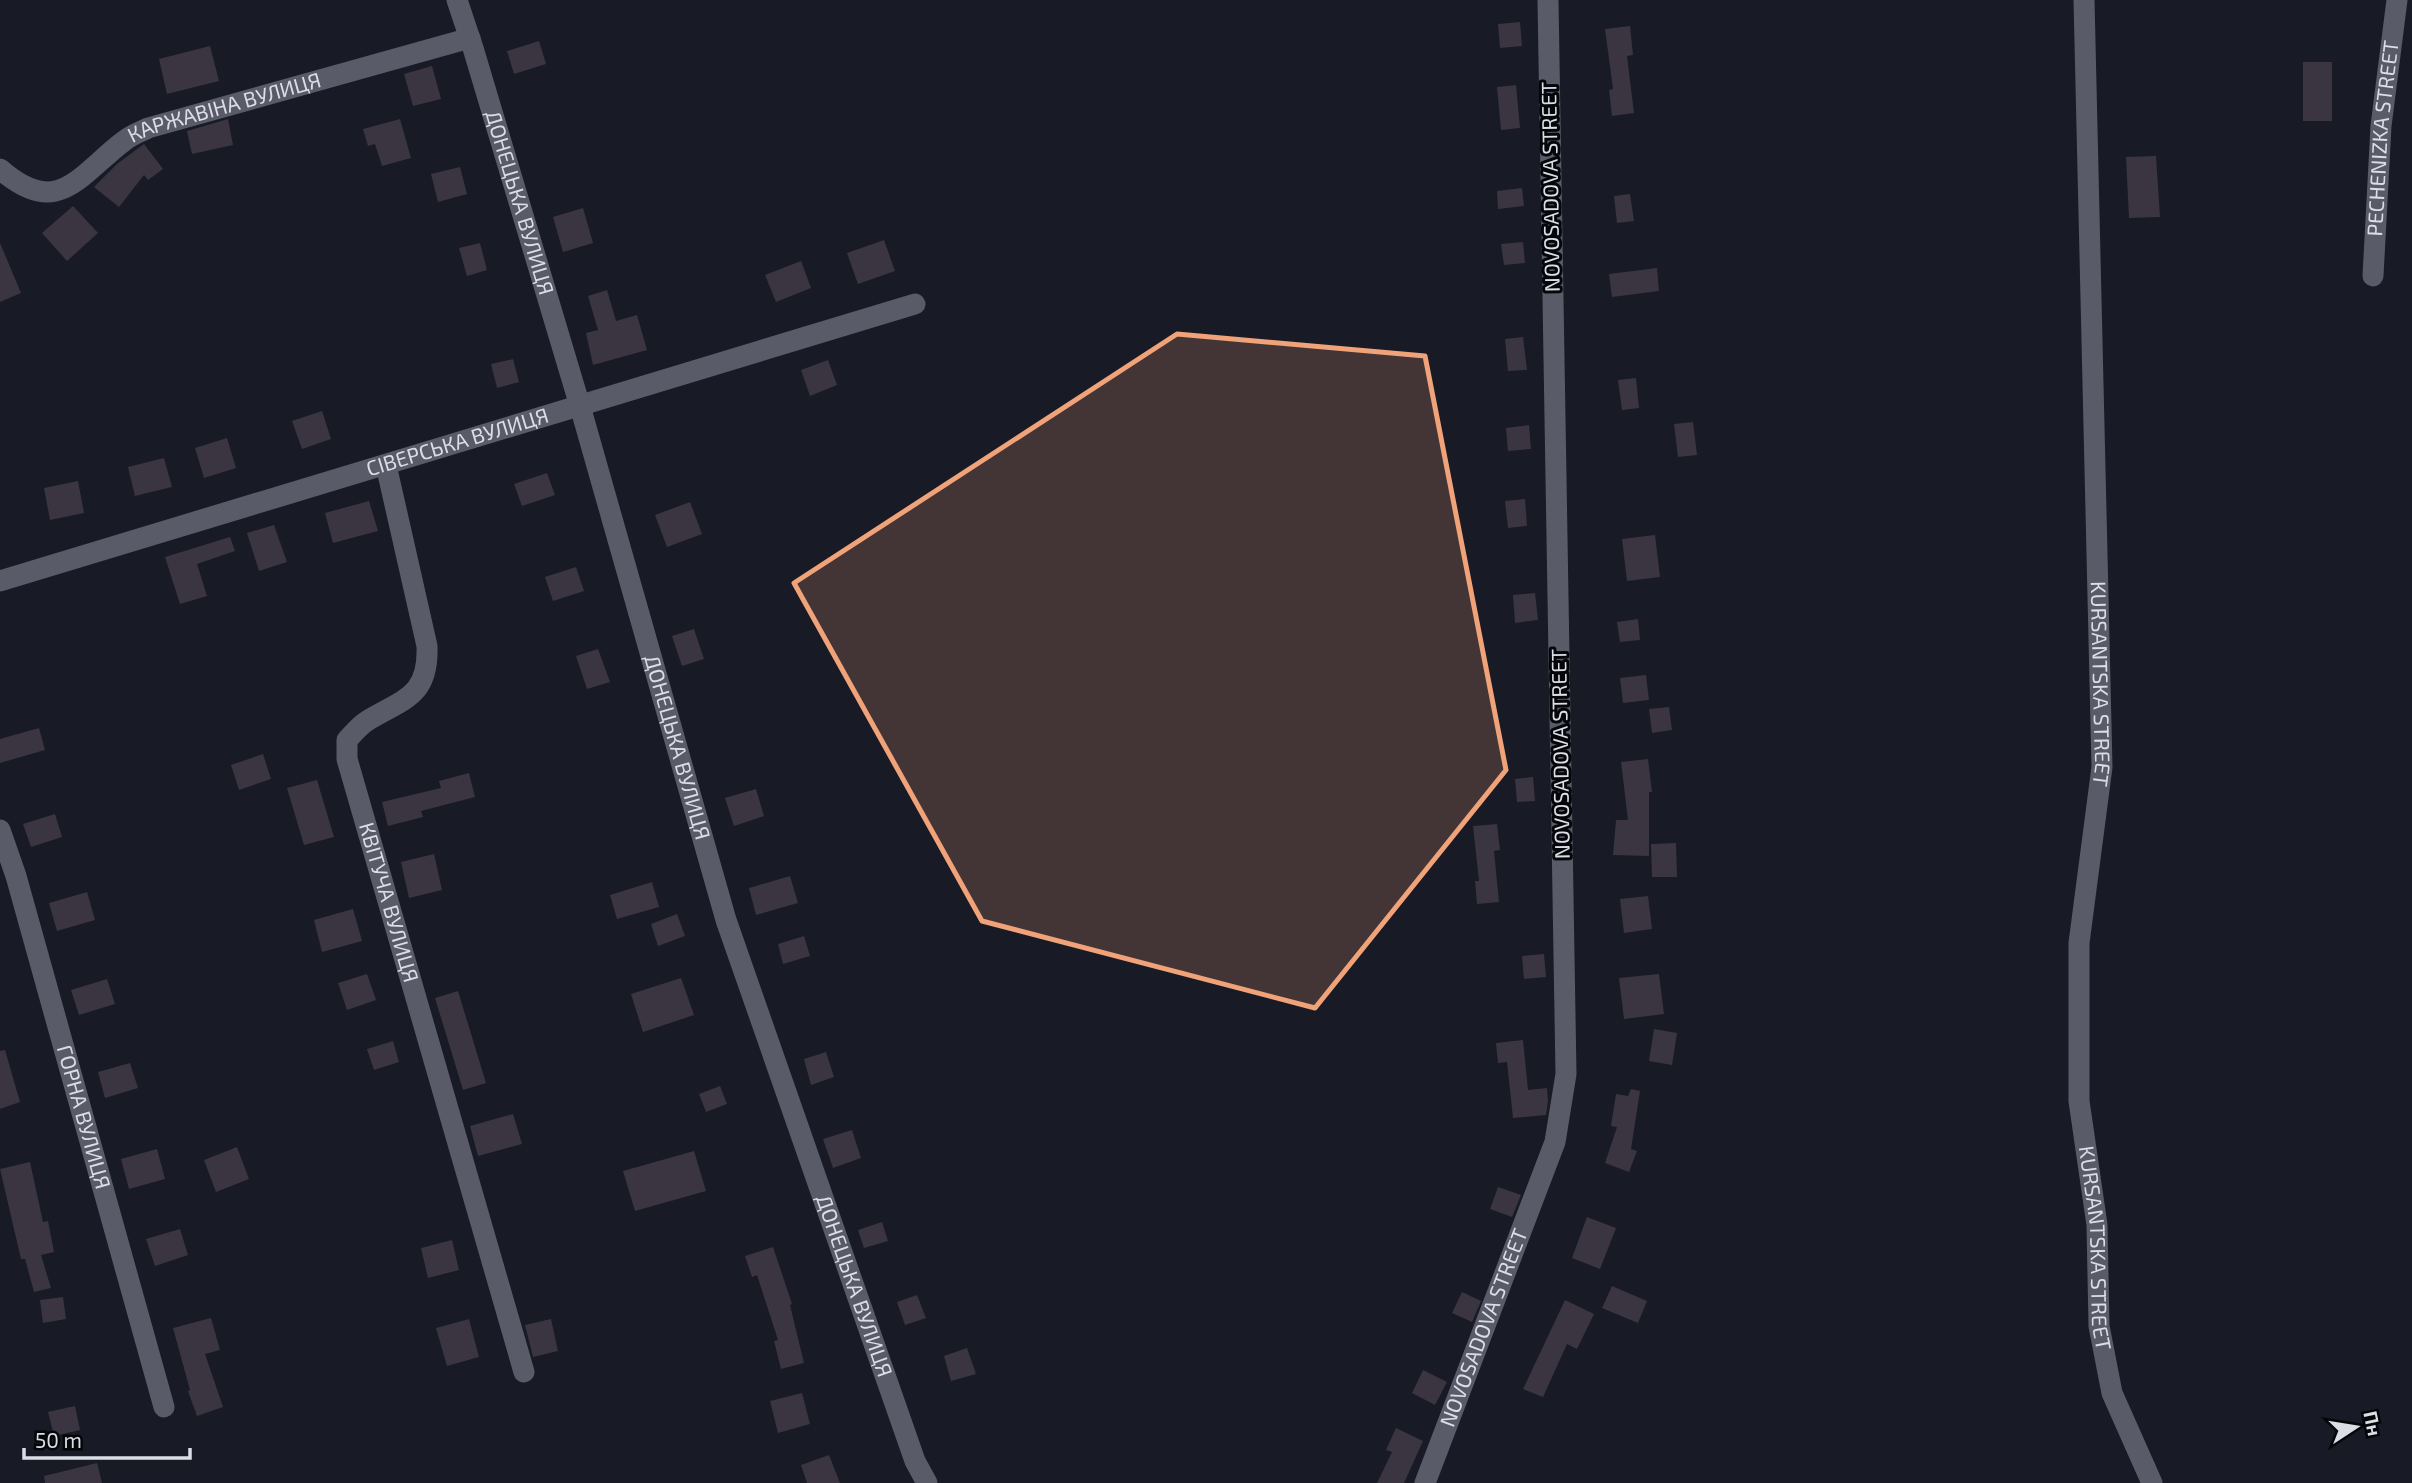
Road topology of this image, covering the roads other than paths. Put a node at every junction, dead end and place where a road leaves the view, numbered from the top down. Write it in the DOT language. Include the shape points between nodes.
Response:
graph roads {
  1 [pos="457,0"];
  2 [pos="1548,0"];
  3 [pos="2084,0"];
  4 [pos="2397,0"];
  5 [pos="470,38"];
  6 [pos="0,169"];
  7 [pos="2373,276"];
  8 [pos="915,304"];
  9 [pos="580,406"];
  10 [pos="386,465"];
  11 [pos="0,581"];
  12 [pos="0,830"];
  13 [pos="524,1372"];
  14 [pos="164,1407"];
  15 [pos="927,1483"];
  16 [pos="1425,1483"];
  17 [pos="2152,1483"];
  1 -- 5 [label="street, ДОНЕЦЬКА ВУЛИЦЯ"];
  2 -- 16 [label="street, NOVOSADOVA STREET" via="1566,1074 1555,1142"];
  3 -- 17 [label="street, KURSANTSKA STREET" via="2102,767 2080,943 2079,1101 2097,1225 2099,1326 2112,1393"];
  4 -- 7 [label="street, PECHENIZKA STREET" via="2381,126"];
  5 -- 6 [label="street, КАРЖАВІНА ВУЛИЦЯ" via="148,128 127,139 81,180 55,191 18,185"];
  5 -- 9 [label="street, ДОНЕЦЬКА ВУЛИЦЯ"];
  8 -- 9 [label="street, СІВЕРСЬКА ВУЛИЦЯ"];
  9 -- 10 [label="street, СІВЕРСЬКА ВУЛИЦЯ"];
  9 -- 15 [label="street, ДОНЕЦЬКА ВУЛИЦЯ" via="726,920 915,1461"];
  10 -- 11 [label="street, СІВЕРСЬКА ВУЛИЦЯ"];
  10 -- 13 [label="street, КВІТУЧА ВУЛИЦЯ" via="428,666 418,689 365,722 347,740 347,760"];
  12 -- 14 [label="street, ГОРНА ВУЛИЦЯ"];
}
